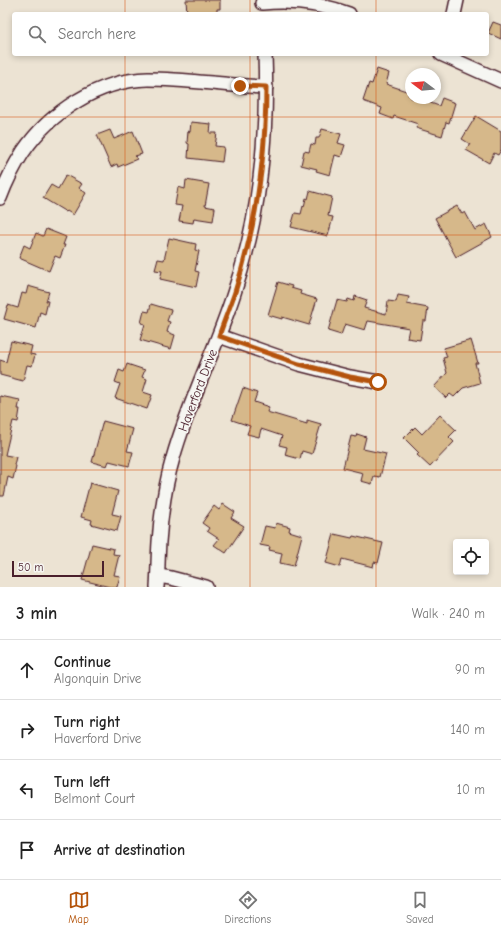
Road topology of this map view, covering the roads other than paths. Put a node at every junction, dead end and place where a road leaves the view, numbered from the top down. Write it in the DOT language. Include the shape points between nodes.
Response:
graph roads {
  1 [pos="457,0"];
  2 [pos="262,6"];
  3 [pos="343,12"];
  4 [pos="454,12"];
  5 [pos="265,56"];
  6 [pos="445,56"];
  7 [pos="501,81"];
  8 [pos="266,87"];
  9 [pos="0,198"];
  10 [pos="219,336"];
  11 [pos="378,382"];
  12 [pos="157,581"];
  13 [pos="206,587"];
  1 -- 4 [label="street"];
  2 -- 3 [label="street" via="277,1 302,3"];
  5 -- 8 [label="street, Haverford Drive"];
  6 -- 7 [label="street"];
  8 -- 9 [label="street" via="146,79 99,90 74,103 46,124 23,153"];
  8 -- 10 [label="street, Haverford Drive" via="264,140 257,204 235,293"];
  10 -- 11 [label="street" via="299,364"];
  10 -- 12 [label="street, Haverford Drive" via="186,418 173,459 161,522"];
  12 -- 13 [label="street" via="171,578"];
}
